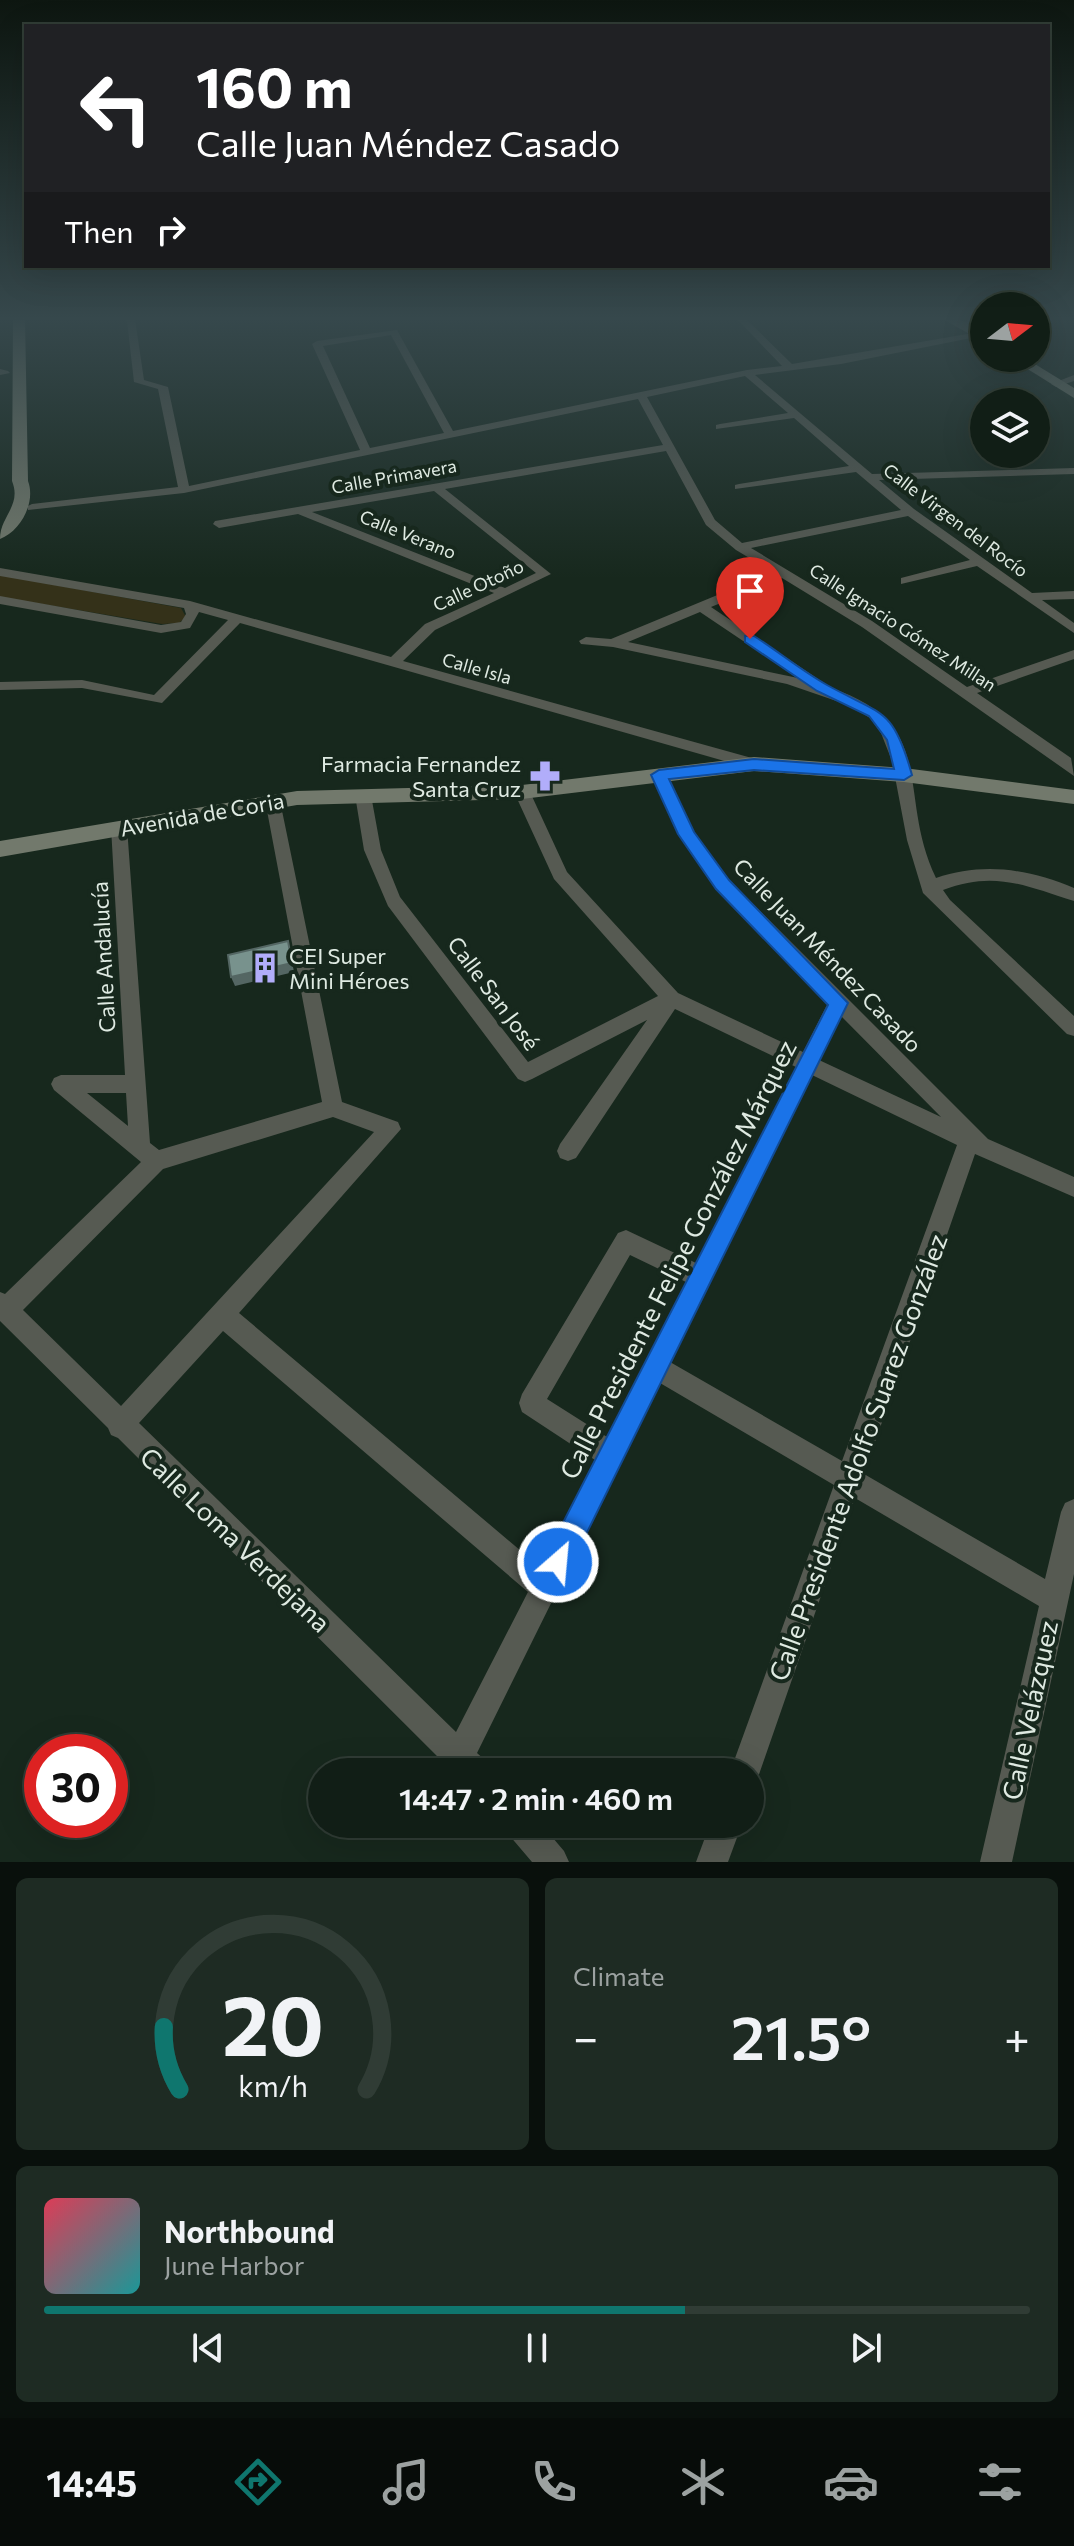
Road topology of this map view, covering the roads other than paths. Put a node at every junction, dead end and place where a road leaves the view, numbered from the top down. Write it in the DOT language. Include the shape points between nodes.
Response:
graph roads {
  1 [pos="20,405"];
  2 [pos="167,405"];
  3 [pos="345,405"];
  4 [pos="434,405"];
  5 [pos="600,405"];
  6 [pos="646,405"];
  7 [pos="784,405"];
  8 [pos="796,415"];
  9 [pos="720,427"];
  10 [pos="449,433"];
  11 [pos="669,447"];
  12 [pos="366,451"];
  13 [pos="1074,471"];
  14 [pos="863,472"];
  15 [pos="20,481"];
  16 [pos="436,487"];
  17 [pos="739,487"];
  18 [pos="184,490"];
  19 [pos="32,508"];
  20 [pos="0,510"];
  21 [pos="299,511"];
  22 [pos="910,512"];
  23 [pos="219,524"];
  24 [pos="0,534"];
  25 [pos="740,547"];
  26 [pos="978,562"];
  27 [pos="0,572"];
  28 [pos="782,573"];
  29 [pos="906,581"];
  30 [pos="504,592"];
  31 [pos="1074,595"];
  32 [pos="1028,597"];
  33 [pos="1,601"];
  34 [pos="190,605"];
  35 [pos="701,606"];
  36 [pos="238,618"];
  37 [pos="185,625"];
  38 [pos="161,629"];
  39 [pos="1074,629"];
  40 [pos="586,641"];
  41 [pos="214,642"];
  42 [pos="613,643"];
  43 [pos="1074,654"];
  44 [pos="393,663"];
  45 [pos="0,686"];
  46 [pos="822,688"];
  47 [pos="966,692"];
  48 [pos="754,764"];
  49 [pos="1074,771"];
  50 [pos="659,775"];
  51 [pos="904,775"];
  52 [pos="522,792"];
  53 [pos="363,795"];
  54 [pos="1074,797"];
  55 [pos="273,800"];
  56 [pos="119,827"];
  57 [pos="0,849"];
  58 [pos="929,888"];
  59 [pos="1074,895"];
  60 [pos="671,998"];
  61 [pos="838,1003"];
  62 [pos="1074,1028"];
  63 [pos="808,1063"];
  64 [pos="135,1084"];
  65 [pos="333,1108"];
  66 [pos="978,1145"];
  67 [pos="568,1151"];
  68 [pos="148,1155"];
  69 [pos="1074,1187"];
  70 [pos="701,1277"];
  71 [pos="3,1307"];
  72 [pos="223,1315"];
  73 [pos="656,1367"];
  74 [pos="120,1426"];
  75 [pos="612,1456"];
  76 [pos="851,1479"];
  77 [pos="1074,1512"];
  78 [pos="544,1588"];
  79 [pos="1053,1599"];
  80 [pos="462,1758"];
  81 [pos="471,1758"];
  82 [pos="750,1758"];
  83 [pos="532,1838"];
  84 [pos="721,1838"];
  85 [pos="553,1862"];
  86 [pos="712,1862"];
  87 [pos="996,1862"];
  1 -- 15 [label="main road"];
  2 -- 18 [label="street"];
  3 -- 12 [label="street"];
  4 -- 10 [label="street"];
  5 -- 10 [label="street"];
  6 -- 11 [label="street, Calle Ignacio Gómez Millan"];
  7 -- 8 [label="street, Calle Virgen del Rocío"];
  8 -- 9 [label="street"];
  8 -- 14 [label="street, Calle Virgen del Rocío"];
  10 -- 12 [label="street"];
  11 -- 16 [label="street, Calle Primavera"];
  11 -- 25 [label="street, Calle Ignacio Gómez Millan" via="710,522"];
  12 -- 18 [label="street"];
  13 -- 14 [label="street"];
  14 -- 17 [label="street"];
  14 -- 22 [label="street, Calle Virgen del Rocío"];
  15 -- 20 [label="main road"];
  15 -- 24 [label="main road" via="23,505"];
  16 -- 21 [label="street, Calle Primavera"];
  16 -- 30 [label="street, Calle Otoño" via="545,574"];
  18 -- 19 [label="street"];
  21 -- 23 [label="street, Calle Primavera"];
  21 -- 30 [label="street, Calle Verano"];
  22 -- 25 [label="street"];
  22 -- 26 [label="street, Calle Virgen del Rocío"];
  25 -- 28 [label="street, Calle Ignacio Gómez Millan"];
  26 -- 29 [label="street"];
  26 -- 32 [label="street, Calle Virgen del Rocío"];
  27 -- 34 [label="street, Calle Isla"];
  28 -- 35 [label="street"];
  28 -- 47 [label="street, Calle Ignacio Gómez Millan"];
  30 -- 44 [label="street, Calle Otoño" via="430,627"];
  31 -- 32 [label="street"];
  32 -- 39 [label="street, Calle Virgen del Rocío"];
  33 -- 38 [label="street"];
  34 -- 36 [label="street, Calle Isla"];
  34 -- 37 [label="street" via="193,614"];
  35 -- 42 [label="street"];
  35 -- 46 [label="street"];
  36 -- 37 [label="street"];
  36 -- 41 [label="street"];
  36 -- 44 [label="street, Calle Isla"];
  37 -- 38 [label="street"];
  38 -- 41 [label="street"];
  40 -- 42 [label="street"];
  41 -- 45 [label="street" via="157,700 82,684"];
  42 -- 46 [label="street"];
  43 -- 47 [label="street"];
  44 -- 48 [label="street, Calle Isla"];
  46 -- 51 [label="street" via="874,713 894,740"];
  47 -- 49 [label="street, Calle Ignacio Gómez Millan"];
  48 -- 50 [label="main road, Avenida de Coria"];
  48 -- 51 [label="main road, Avenida de Coria"];
  50 -- 52 [label="main road, Avenida de Coria"];
  50 -- 61 [label="street, Calle Juan Méndez Casado" via="687,834 722,884"];
  51 -- 54 [label="main road, Avenida de Coria"];
  51 -- 58 [label="street" via="920,867"];
  52 -- 53 [label="main road, Avenida de Coria"];
  52 -- 60 [label="street" via="560,875"];
  53 -- 55 [label="main road, Avenida de Coria"];
  53 -- 60 [label="street, Calle San José" via="366,833 382,880 525,1073"];
  55 -- 56 [label="main road, Avenida de Coria"];
  55 -- 65 [label="street"];
  56 -- 57 [label="main road, Avenida de Coria"];
  56 -- 64 [label="street, Calle Andalucía"];
  58 -- 59 [label="street" via="953,877 1002,874 1034,879"];
  58 -- 62 [label="street"];
  60 -- 63 [label="street"];
  60 -- 67 [label="street"];
  61 -- 63 [label="street, Calle Presidente Felipe González Márquez"];
  61 -- 66 [label="street, Calle Juan Méndez Casado"];
  63 -- 66 [label="street"];
  63 -- 70 [label="street, Calle Presidente Felipe González Márquez"];
  64 -- 68 [label="street, Calle Andalucía"];
  64 -- 68 [label="street" via="61,1084"];
  65 -- 68 [label="street"];
  65 -- 72 [label="street" via="391,1129"];
  66 -- 69 [label="street"];
  66 -- 76 [label="street, Calle Presidente Adolfo Suarez González"];
  68 -- 71 [label="street"];
  70 -- 73 [label="street, Calle Presidente Felipe González Márquez"];
  70 -- 75 [label="street" via="626,1241 531,1403"];
  71 -- 74 [label="street, Calle Loma Verdejana"];
  72 -- 74 [label="street"];
  72 -- 78 [label="street"];
  73 -- 75 [label="street, Calle Presidente Felipe González Márquez"];
  73 -- 76 [label="street"];
  74 -- 80 [label="street, Calle Loma Verdejana"];
  75 -- 78 [label="street, Calle Presidente Felipe González Márquez"];
  76 -- 79 [label="street"];
  76 -- 82 [label="street, Calle Presidente Adolfo Suarez González"];
  77 -- 79 [label="street, Calle Velázquez"];
  78 -- 81 [label="street, Calle Presidente Felipe González Márquez"];
  79 -- 87 [label="street, Calle Velázquez"];
  83 -- 85 [label="street"];
  84 -- 86 [label="street"];
}
